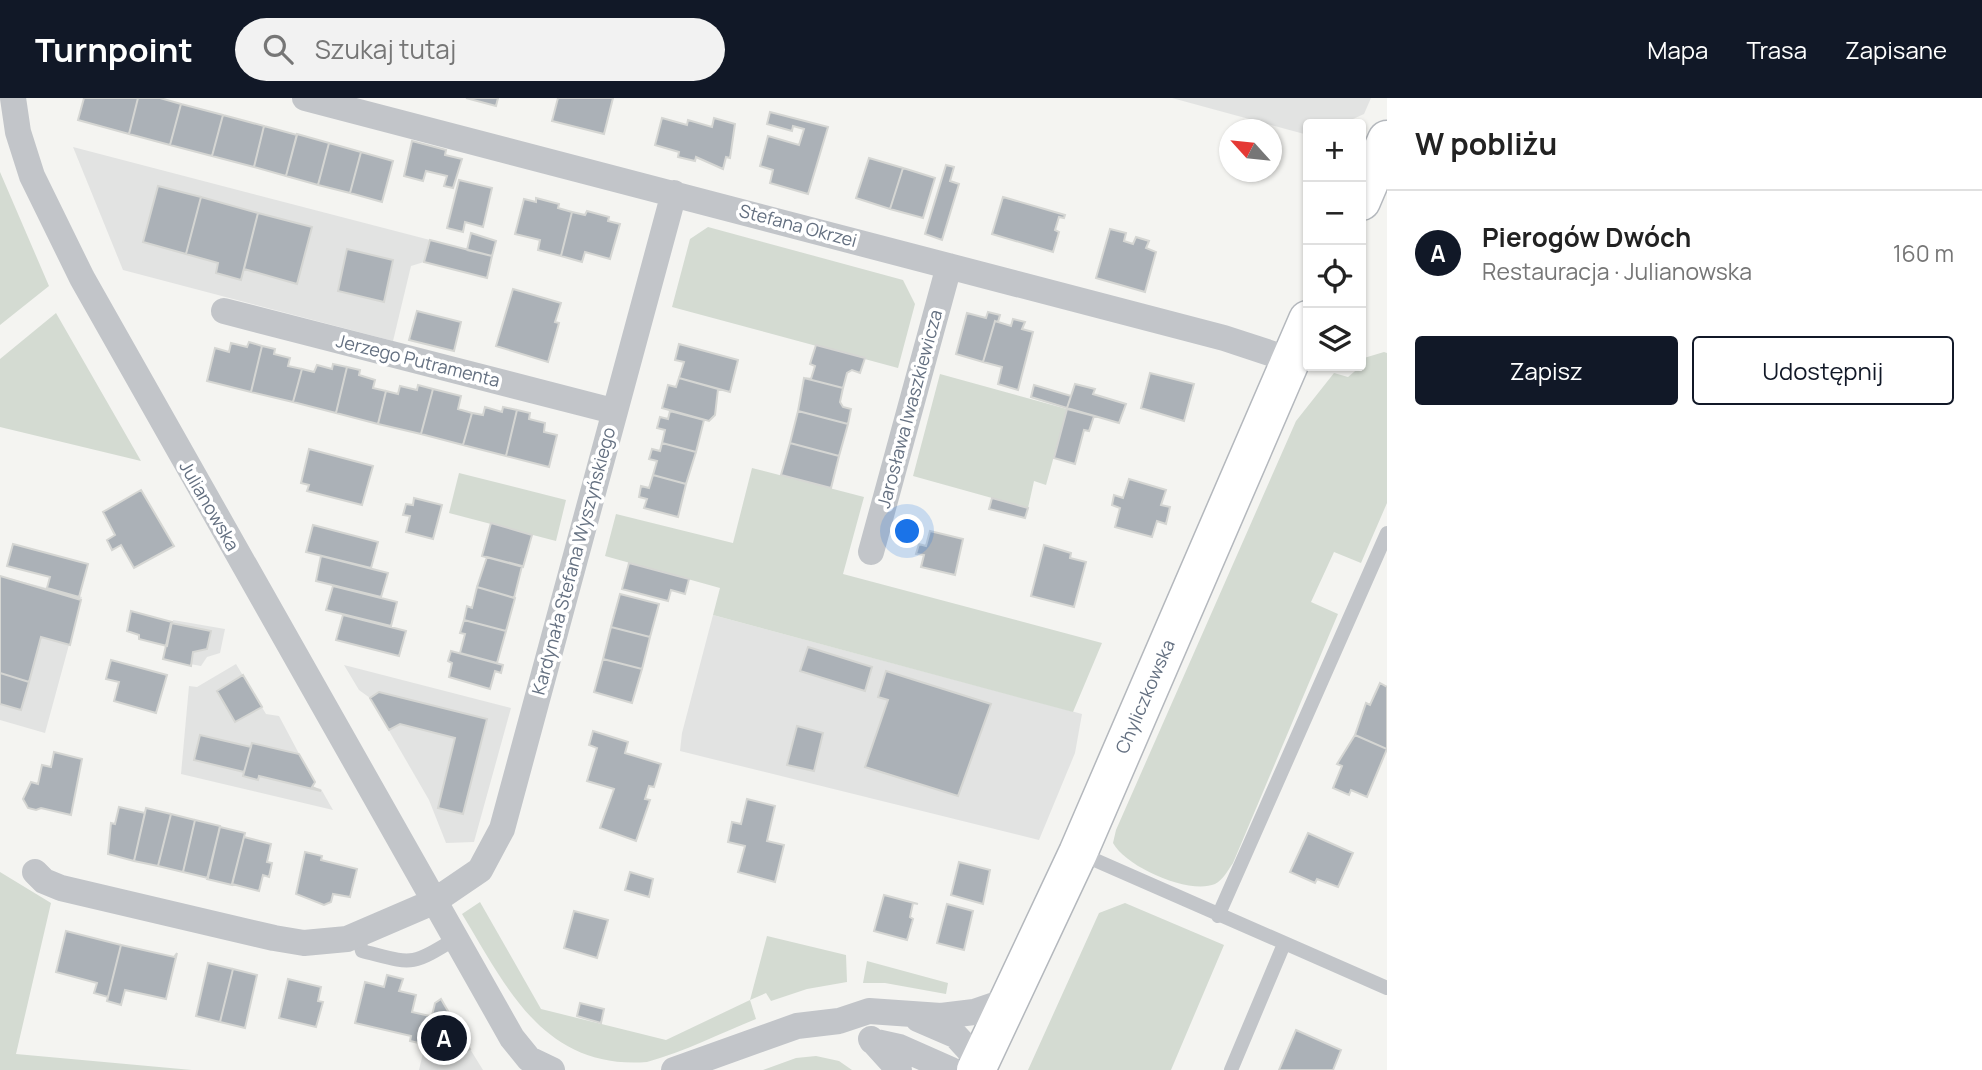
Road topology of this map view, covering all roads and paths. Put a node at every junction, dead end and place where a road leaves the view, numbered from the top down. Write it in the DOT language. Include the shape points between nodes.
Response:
graph roads {
  1 [pos="13,98"];
  2 [pos="305,98"];
  3 [pos="1387,140"];
  4 [pos="1366,189"];
  5 [pos="674,193"];
  6 [pos="949,267"];
  7 [pos="224,311"];
  8 [pos="1303,332"];
  9 [pos="1291,360"];
  10 [pos="613,411"];
  11 [pos="1387,533"];
  12 [pos="871,552"];
  13 [pos="1078,853"];
  14 [pos="35,872"];
  15 [pos="433,902"];
  16 [pos="1218,916"];
  17 [pos="358,936"];
  18 [pos="455,939"];
  19 [pos="1284,944"];
  20 [pos="1387,988"];
  21 [pos="1009,1000"];
  22 [pos="907,1015"];
  23 [pos="839,1021"];
  24 [pos="872,1041"];
  25 [pos="969,1067"];
  26 [pos="552,1070"];
  27 [pos="674,1070"];
  28 [pos="899,1070"];
  29 [pos="1231,1070"];
  1 -- 15 [label="street, Julianowska" via="32,176 82,278"];
  2 -- 5 [label="street, Stefana Okrzei"];
  3 -- 4 [label="street"];
  5 -- 6 [label="street, Stefana Okrzei"];
  5 -- 10 [label="street, Kardynała Stefana Wyszyńskiego"];
  6 -- 9 [label="street, Stefana Okrzei" via="1224,338"];
  6 -- 12 [label="street, Jarosława Iwaszkiewicza"];
  7 -- 10 [label="street, Jerzego Putramenta"];
  8 -- 9 [label="street, Chyliczkowska"];
  9 -- 13 [label="street, Chyliczkowska"];
  10 -- 15 [label="street, Kardynała Stefana Wyszyńskiego" via="502,829 480,870"];
  11 -- 16 [label="lane"];
  13 -- 16 [label="lane"];
  13 -- 21 [label="street, Chyliczkowska"];
  14 -- 17 [label="street" via="61,888 274,938 323,942"];
  15 -- 17 [label="street"];
  15 -- 18 [label="street, Julianowska"];
  16 -- 19 [label="lane"];
  17 -- 18 [label="lane" via="362,951 408,963"];
  18 -- 26 [label="street, Julianowska" via="512,1038 529,1059"];
  19 -- 20 [label="lane"];
  19 -- 29 [label="lane"];
  21 -- 22 [label="street" via="974,1012"];
  21 -- 25 [label="street, Chyliczkowska"];
  22 -- 23 [label="street" via="869,1011"];
  22 -- 25 [label="street" via="955,1035"];
  23 -- 24 [label="street"];
  23 -- 27 [label="street" via="797,1026"];
  24 -- 25 [label="street"];
  24 -- 28 [label="street"];
}
